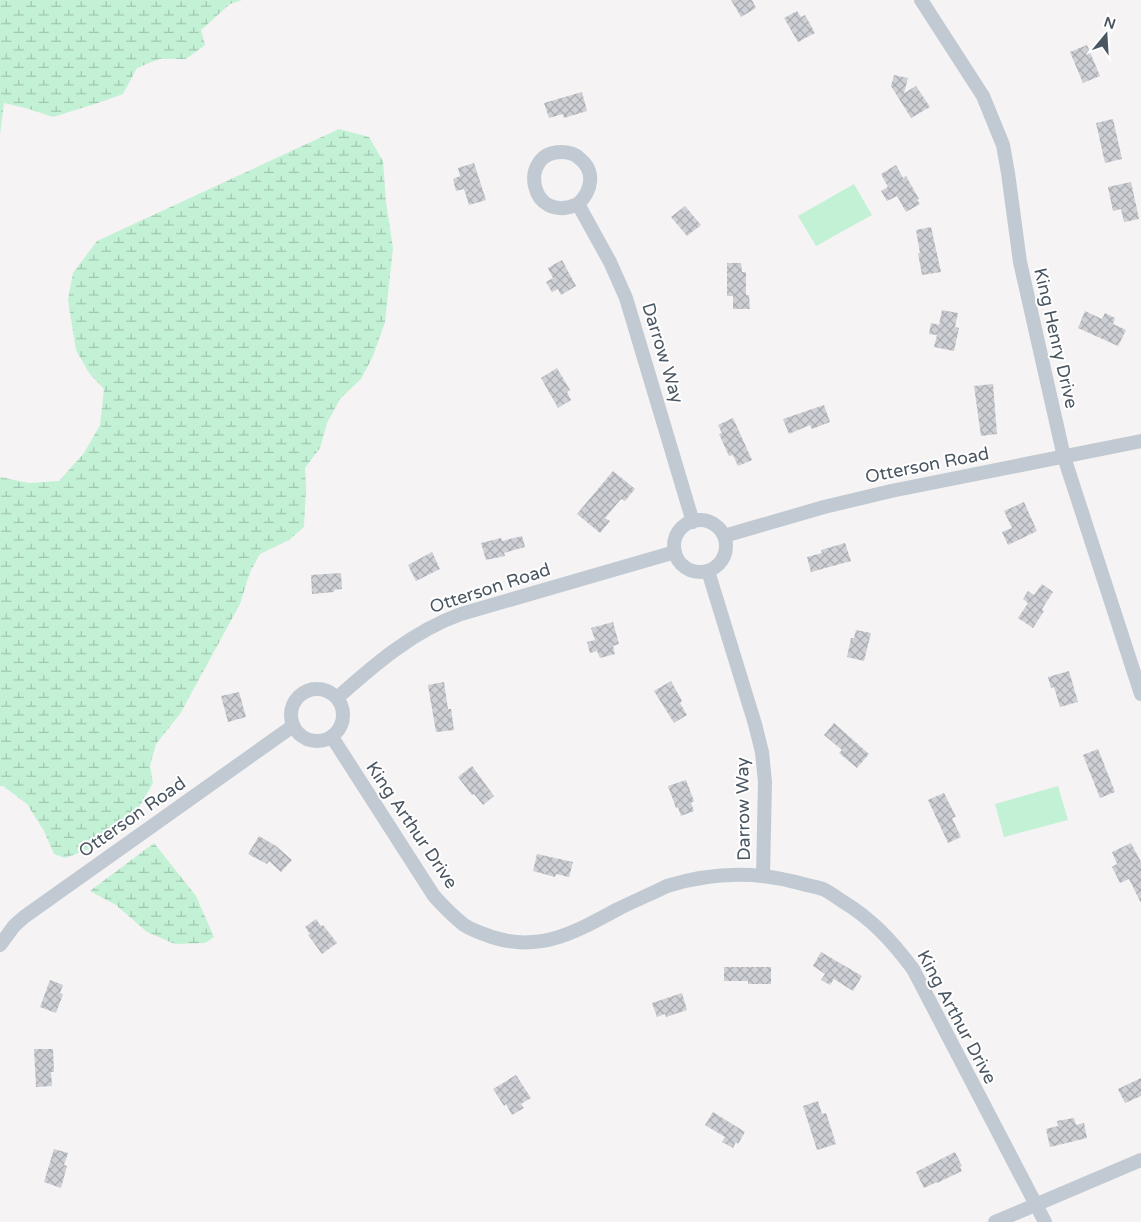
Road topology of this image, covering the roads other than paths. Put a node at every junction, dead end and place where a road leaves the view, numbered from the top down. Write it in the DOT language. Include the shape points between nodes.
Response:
graph roads {
  1 [pos="921,0"];
  2 [pos="578,204"];
  3 [pos="1141,441"];
  4 [pos="1064,457"];
  5 [pos="693,522"];
  6 [pos="724,536"];
  7 [pos="675,552"];
  8 [pos="708,571"];
  9 [pos="1141,694"];
  10 [pos="336,698"];
  11 [pos="293,726"];
  12 [pos="332,737"];
  13 [pos="763,875"];
  14 [pos="0,944"];
  15 [pos="1141,1160"];
  16 [pos="1036,1206"];
  17 [pos="995,1222"];
  18 [pos="1045,1222"];
  1 -- 4 [label="street, King Henry Drive" via="983,96 1003,145 1020,262"];
  2 -- 2 [label="street" via="569,208 551,206 538,195 534,186 536,169 548,155 567,152 584,161 591,179 590,189"];
  2 -- 5 [label="street, Darrow Way" via="626,298"];
  3 -- 4 [label="street, Otterson Road"];
  4 -- 6 [label="street, Otterson Road" via="858,498"];
  4 -- 9 [label="street, King Henry Drive"];
  5 -- 6 [label="street" via="711,523"];
  5 -- 7 [label="street" via="678,533"];
  6 -- 8 [label="street" via="725,555"];
  7 -- 8 [label="street" via="687,569"];
  7 -- 10 [label="street, Otterson Road" via="442,620 394,651"];
  8 -- 13 [label="street, Darrow Way" via="762,752 765,792"];
  10 -- 11 [label="street" via="322,690 306,691 291,710"];
  10 -- 12 [label="street" via="343,719"];
  11 -- 12 [label="street" via="310,741"];
  11 -- 14 [label="street, Otterson Road" via="24,917"];
  12 -- 13 [label="street, King Arthur Drive" via="434,896 466,926 499,939 518,942 556,939 667,886 711,876"];
  13 -- 16 [label="street, King Arthur Drive" via="825,890 863,914 896,945 928,996"];
  15 -- 16 [label="street"];
  16 -- 17 [label="street"];
  16 -- 18 [label="street, King Arthur Drive"];
}
